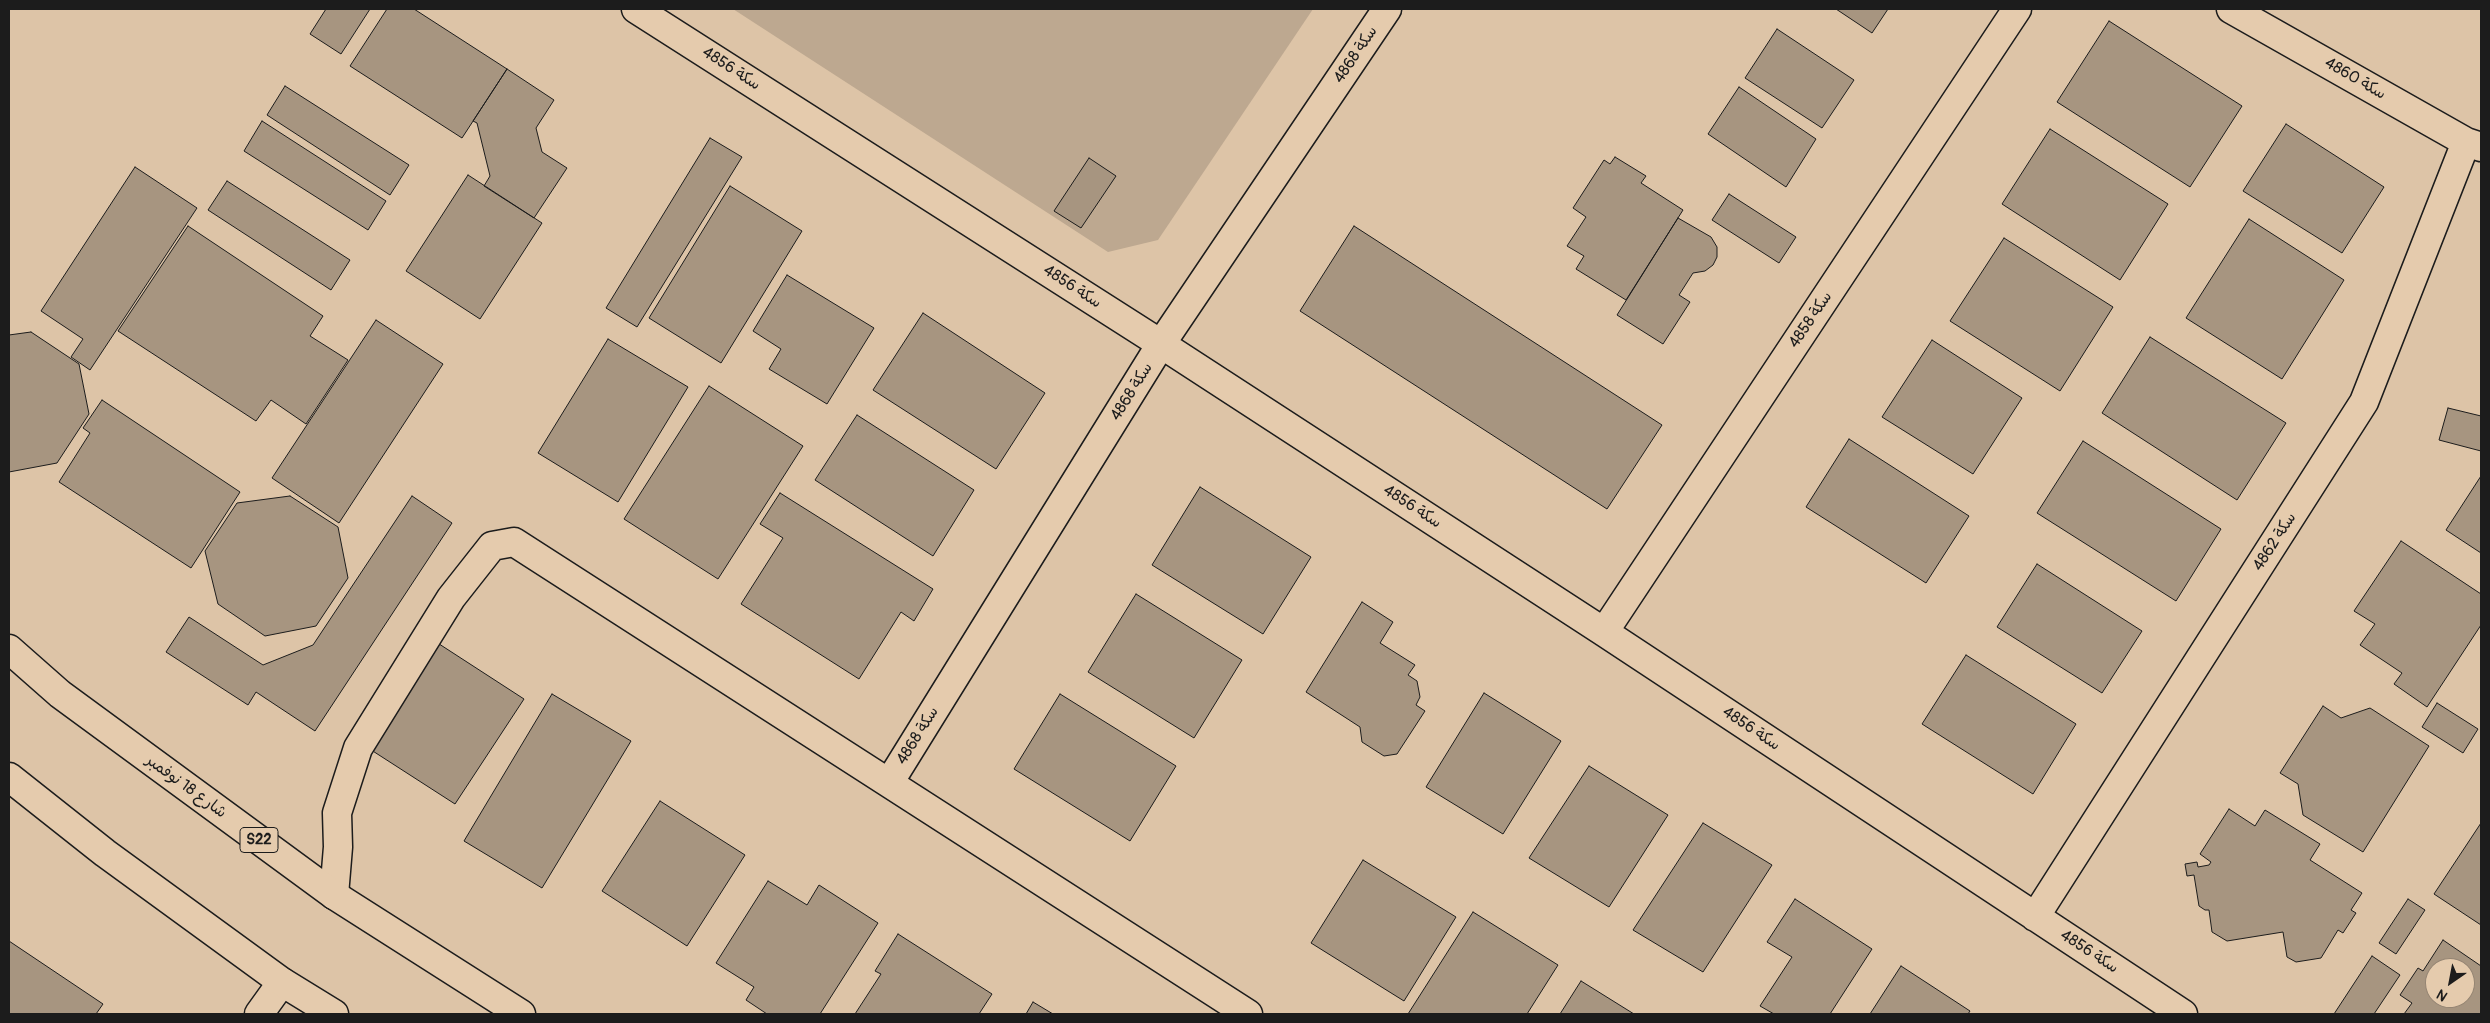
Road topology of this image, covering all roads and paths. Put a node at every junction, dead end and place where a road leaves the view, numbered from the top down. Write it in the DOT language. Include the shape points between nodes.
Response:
graph roads {
  1 [pos="636,9"];
  2 [pos="1386,9"];
  3 [pos="2017,9"];
  4 [pos="2231,9"];
  5 [pos="2473,144"];
  6 [pos="1161,344"];
  7 [pos="1604,632"];
  8 [pos="9,649"];
  9 [pos="9,777"];
  10 [pos="889,783"];
  11 [pos="334,895"];
  12 [pos="2035,917"];
  13 [pos="282,982"];
  14 [pos="259,1014"];
  15 [pos="334,1014"];
  16 [pos="521,1014"];
  17 [pos="1248,1014"];
  18 [pos="2183,1014"];
  1 -- 6 [label="street, سكة 4856"];
  2 -- 6 [label="street, سكة 4868"];
  3 -- 7 [label="street, سكة 4858"];
  4 -- 5 [label="street, سكة 4860"];
  5 -- 12 [label="street, سكة 4862" via="2364,402"];
  6 -- 7 [label="street, سكة 4856"];
  6 -- 10 [label="street, سكة 4868"];
  7 -- 12 [label="street, سكة 4856"];
  8 -- 11 [label="street, شارع 18 نوفمبر / S22" via="60,694"];
  9 -- 13 [label="street" via="105,853"];
  10 -- 11 [label="street" via="514,542 492,546 451,598 358,748 337,813"];
  10 -- 17 [label="street"];
  11 -- 16 [label="street, شارع 18 نوفمبر / S22"];
  12 -- 18 [label="street, سكة 4856"];
  13 -- 14 [label="street"];
  13 -- 15 [label="street"];
}
